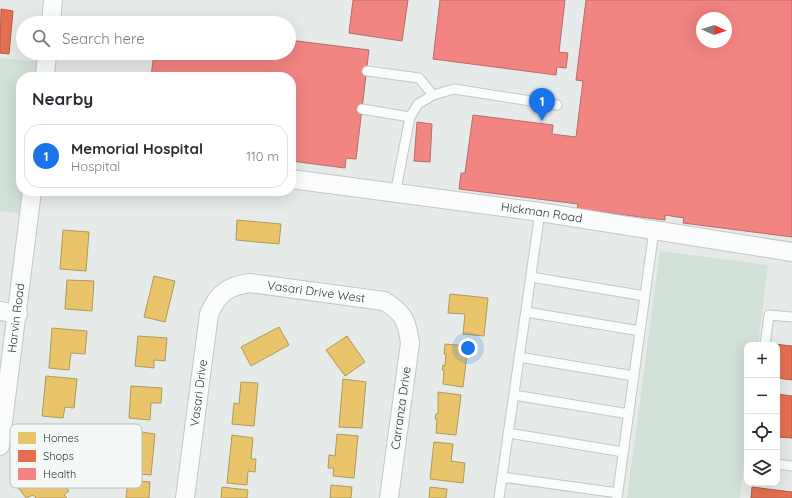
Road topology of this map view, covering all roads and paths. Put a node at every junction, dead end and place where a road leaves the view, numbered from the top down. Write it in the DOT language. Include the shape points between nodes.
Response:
graph roads {
  1 [pos="53,0"];
  2 [pos="52,16"];
  3 [pos="46,60"];
  4 [pos="367,71"];
  5 [pos="45,72"];
  6 [pos="433,95"];
  7 [pos="557,105"];
  8 [pos="362,109"];
  9 [pos="410,117"];
  10 [pos="296,180"];
  11 [pos="395,194"];
  12 [pos="31,196"];
  13 [pos="540,212"];
  14 [pos="654,230"];
  15 [pos="792,252"];
  16 [pos="531,277"];
  17 [pos="224,292"];
  18 [pos="645,296"];
  19 [pos="0,311"];
  20 [pos="526,312"];
  21 [pos="18,314"];
  22 [pos="792,317"];
  23 [pos="405,318"];
  24 [pos="640,331"];
  25 [pos="765,342"];
  26 [pos="519,357"];
  27 [pos="634,376"];
  28 [pos="514,395"];
  29 [pos="628,414"];
  30 [pos="508,433"];
  31 [pos="0,446"];
  32 [pos="623,452"];
  33 [pos="780,464"];
  34 [pos="792,466"];
  35 [pos="502,477"];
  36 [pos="617,495"];
  37 [pos="185,498"];
  38 [pos="389,498"];
  39 [pos="499,498"];
  1 -- 2 [label="street"];
  3 -- 5 [label="street"];
  4 -- 6 [label="lane" via="419,78"];
  6 -- 7 [label="lane" via="454,90"];
  6 -- 9 [label="lane" via="418,104"];
  8 -- 9 [label="lane"];
  9 -- 11 [label="lane"];
  10 -- 11 [label="street, Hickman Road"];
  11 -- 13 [label="street, Hickman Road"];
  12 -- 21 [label="street, Harvin Road"];
  13 -- 14 [label="street, Hickman Road"];
  13 -- 16 [label="lane"];
  14 -- 15 [label="street, Hickman Road"];
  14 -- 18 [label="lane"];
  16 -- 18 [label="lane"];
  16 -- 20 [label="lane"];
  17 -- 23 [label="street, Vasari Drive West" via="236,285 250,283 384,301"];
  17 -- 37 [label="street, Vasari Drive" via="215,300 209,314"];
  18 -- 24 [label="lane"];
  19 -- 21 [label="street"];
  20 -- 24 [label="lane"];
  20 -- 26 [label="lane"];
  21 -- 31 [label="street, Harvin Road"];
  22 -- 25 [label="lane" via="769,314"];
  23 -- 38 [label="street, Carranza Drive" via="410,343"];
  24 -- 27 [label="lane"];
  26 -- 27 [label="lane"];
  26 -- 28 [label="lane"];
  27 -- 29 [label="lane"];
  28 -- 29 [label="lane"];
  28 -- 30 [label="lane"];
  29 -- 32 [label="lane"];
  30 -- 32 [label="lane"];
  30 -- 35 [label="lane"];
  32 -- 36 [label="lane"];
  33 -- 34 [label="lane"];
  35 -- 36 [label="lane"];
  35 -- 39 [label="lane"];
}
